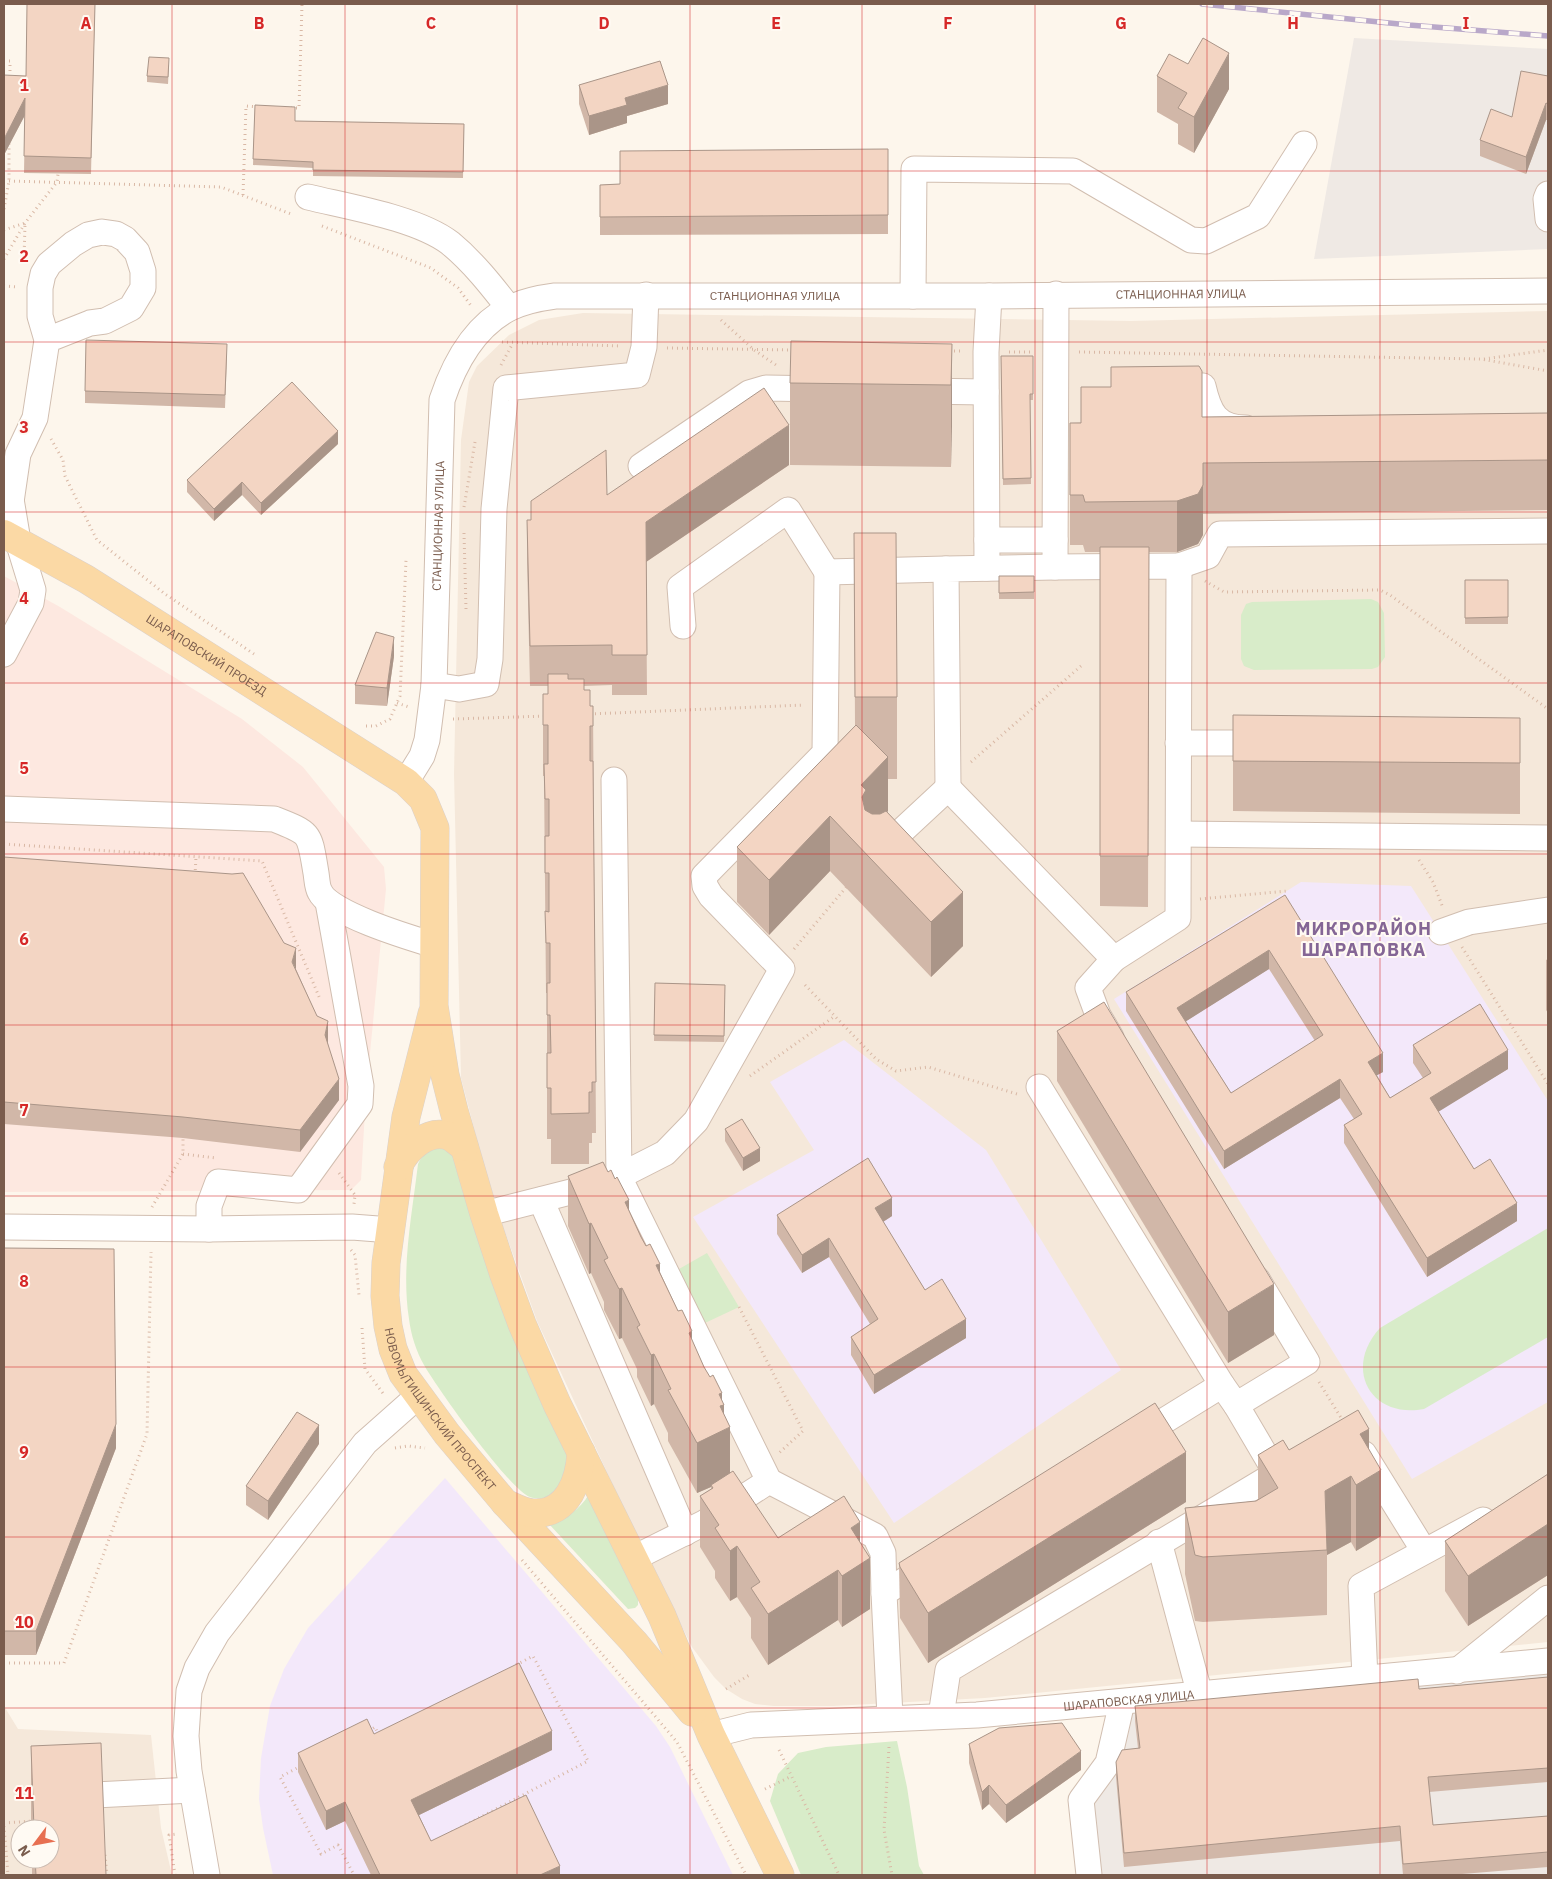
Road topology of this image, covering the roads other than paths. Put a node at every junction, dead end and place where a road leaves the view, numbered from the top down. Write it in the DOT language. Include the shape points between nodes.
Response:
graph roads {
  1 [pos="1304,144"];
  2 [pos="1548,194"];
  3 [pos="308,197"];
  4 [pos="1548,219"];
  5 [pos="1548,290"];
  6 [pos="1056,294"];
  7 [pos="646,296"];
  8 [pos="913,296"];
  9 [pos="989,296"];
  10 [pos="508,308"];
  11 [pos="47,340"];
  12 [pos="1146,384"];
  13 [pos="849,389"];
  14 [pos="899,391"];
  15 [pos="986,392"];
  16 [pos="1264,428"];
  17 [pos="4,452"];
  18 [pos="641,466"];
  19 [pos="11,502"];
  20 [pos="1548,531"];
  21 [pos="11,537"];
  22 [pos="987,540"];
  23 [pos="1055,540"];
  24 [pos="1180,566"];
  25 [pos="1055,567"];
  26 [pos="946,568"];
  27 [pos="987,568"];
  28 [pos="827,572"];
  29 [pos="683,626"];
  30 [pos="4,654"];
  31 [pos="434,685"];
  32 [pos="1294,742"];
  33 [pos="1178,743"];
  34 [pos="614,780"];
  35 [pos="406,782"];
  36 [pos="948,785"];
  37 [pos="4,809"];
  38 [pos="1178,834"];
  39 [pos="1548,838"];
  40 [pos="876,855"];
  41 [pos="328,902"];
  42 [pos="1548,910"];
  43 [pos="1445,930"];
  44 [pos="434,945"];
  45 [pos="1114,959"];
  46 [pos="434,1006"];
  47 [pos="1123,1057"];
  48 [pos="1044,1095"];
  49 [pos="464,1147"];
  50 [pos="398,1168"];
  51 [pos="619,1177"];
  52 [pos="541,1200"];
  53 [pos="484,1214"];
  54 [pos="4,1227"];
  55 [pos="209,1229"];
  56 [pos="390,1230"];
  57 [pos="1246,1261"];
  58 [pos="1229,1395"];
  59 [pos="418,1396"];
  60 [pos="1349,1430"];
  61 [pos="1121,1448"];
  62 [pos="581,1452"];
  63 [pos="1309,1454"];
  64 [pos="1276,1473"];
  65 [pos="765,1474"];
  66 [pos="505,1503"];
  67 [pos="1507,1506"];
  68 [pos="684,1533"];
  69 [pos="1159,1542"];
  70 [pos="952,1551"];
  71 [pos="1424,1551"];
  72 [pos="634,1558"];
  73 [pos="884,1593"];
  74 [pos="1548,1598"];
  75 [pos="1548,1661"];
  76 [pos="1457,1671"];
  77 [pos="1365,1679"];
  78 [pos="1200,1695"];
  79 [pos="1122,1702"];
  80 [pos="941,1716"];
  81 [pos="890,1717"];
  82 [pos="710,1735"];
  83 [pos="192,1790"];
  84 [pos="95,1795"];
  85 [pos="207,1875"];
  86 [pos="780,1875"];
  87 [pos="1089,1875"];
  1 -- 8 [label="street" via="1258,216 1206,241 1192,240 1072,171 914,169"];
  2 -- 4 [label="street"];
  3 -- 10 [label="street" via="394,219 448,242 487,280"];
  5 -- 6 [label="street, СТАНЦИОННАЯ УЛИЦА"];
  6 -- 9 [label="street, СТАНЦИОННАЯ УЛИЦА"];
  6 -- 23 [label="street"];
  7 -- 8 [label="street, СТАНЦИОННАЯ УЛИЦА"];
  7 -- 10 [label="street, СТАНЦИОННАЯ УЛИЦА" via="555,296"];
  7 -- 31 [label="street" via="644,347 637,375 506,388 494,509 490,659 486,684 459,689"];
  8 -- 9 [label="street, СТАНЦИОННАЯ УЛИЦА"];
  9 -- 15 [label="street"];
  10 -- 31 [label="street, СТАНЦИОННАЯ УЛИЦА" via="494,318 464,352 450,375 442,400"];
  11 -- 11 [label="street" via="81,326 105,321 131,308 143,288 144,271 136,252 125,239 102,232 88,235 49,264 43,274 40,297 40,316"];
  11 -- 19 [label="street" via="35,418 18,454"];
  12 -- 16 [label="street" via="1203,386 1208,407 1219,421 1235,428"];
  13 -- 18 [label="street" via="766,388 749,393"];
  14 -- 15 [label="street"];
  15 -- 22 [label="street"];
  17 -- 19 [label="street"];
  19 -- 21 [label="street"];
  20 -- 24 [label="street" via="1220,534 1208,556"];
  21 -- 30 [label="street" via="31,578 32,597"];
  21 -- 35 [label="main road, ШАРАПОВСКИЙ ПРОЕЗД" via="86,579"];
  22 -- 23 [label="street"];
  22 -- 27 [label="street"];
  23 -- 25 [label="street"];
  24 -- 25 [label="street"];
  24 -- 33 [label="street"];
  25 -- 27 [label="street"];
  26 -- 27 [label="street"];
  26 -- 28 [label="street"];
  26 -- 36 [label="street"];
  28 -- 29 [label="street" via="788,510 680,587"];
  28 -- 51 [label="street" via="825,753 704,876 711,896 782,969 696,1121 665,1153"];
  31 -- 35 [label="street, СТАНЦИОННАЯ УЛИЦА" via="427,740 422,756"];
  32 -- 33 [label="street"];
  33 -- 38 [label="street"];
  34 -- 51 [label="street"];
  35 -- 44 [label="main road, НОВОМЫТИЩИНСКИЙ ПРОСПЕКТ" via="423,799 435,828"];
  36 -- 40 [label="street"];
  36 -- 45 [label="street"];
  37 -- 41 [label="street" via="274,819 304,831 310,838 320,892"];
  38 -- 39 [label="street"];
  38 -- 45 [label="street" via="1178,918"];
  41 -- 44 [label="street" via="392,932"];
  41 -- 55 [label="street" via="360,1086 360,1104 298,1190 218,1182 209,1206"];
  42 -- 43 [label="street" via="1500,916"];
  44 -- 46 [label="main road, НОВОМЫТИЩИНСКИЙ ПРОСПЕКТ"];
  45 -- 47 [label="street" via="1088,988 1098,1015"];
  46 -- 49 [label="main road, НОВОМЫТИЩИНСКИЙ ПРОСПЕКТ" via="445,1075"];
  46 -- 50 [label="main road, НОВОМЫТИЩИНСКИЙ ПРОСПЕКТ" via="413,1085"];
  48 -- 58 [label="street"];
  49 -- 50 [label="main road" via="450,1137 424,1138 402,1156"];
  49 -- 53 [label="main road, НОВОМЫТИЩИНСКИЙ ПРОСПЕКТ"];
  50 -- 56 [label="main road, НОВОМЫТИЩИНСКИЙ ПРОСПЕКТ"];
  51 -- 52 [label="street"];
  51 -- 65 [label="street"];
  52 -- 53 [label="street"];
  52 -- 68 [label="street"];
  53 -- 62 [label="main road, НОВОМЫТИЩИНСКИЙ ПРОСПЕКТ" via="522,1324"];
  54 -- 55 [label="street"];
  55 -- 56 [label="street" via="352,1227"];
  56 -- 59 [label="main road, НОВОМЫТИЩИНСКИЙ ПРОСПЕКТ" via="385,1296 388,1326 403,1374"];
  57 -- 58 [label="street" via="1307,1362"];
  58 -- 61 [label="street"];
  58 -- 64 [label="street"];
  59 -- 66 [label="main road, НОВОМЫТИЩИНСКИЙ ПРОСПЕКТ"];
  59 -- 83 [label="street" via="365,1443 217,1633 197,1668 190,1691 186,1736"];
  60 -- 71 [label="street"];
  62 -- 66 [label="main road" via="581,1466 574,1489 551,1510 534,1513"];
  62 -- 72 [label="main road, НОВОМЫТИЩИНСКИЙ ПРОСПЕКТ"];
  63 -- 64 [label="street"];
  64 -- 69 [label="street"];
  65 -- 68 [label="street" via="733,1506"];
  65 -- 73 [label="street" via="875,1536 883,1553"];
  66 -- 82 [label="main road, НОВОМЫТИЩИНСКИЙ ПРОСПЕКТ" via="634,1642"];
  67 -- 71 [label="street"];
  68 -- 72 [label="street"];
  69 -- 78 [label="street"];
  69 -- 80 [label="street" via="948,1670"];
  70 -- 73 [label="street"];
  71 -- 77 [label="street" via="1361,1586"];
  72 -- 82 [label="main road, НОВОМЫТИЩИНСКИЙ ПРОСПЕКТ" via="662,1616"];
  73 -- 81 [label="street"];
  74 -- 76 [label="street"];
  75 -- 76 [label="street, ШАРАПОВСКАЯ УЛИЦА"];
  76 -- 77 [label="street, ШАРАПОВСКАЯ УЛИЦА"];
  77 -- 78 [label="street, ШАРАПОВСКАЯ УЛИЦА"];
  78 -- 79 [label="street, ШАРАПОВСКАЯ УЛИЦА"];
  79 -- 80 [label="street, ШАРАПОВСКАЯ УЛИЦА"];
  79 -- 87 [label="street" via="1108,1763 1081,1800"];
  80 -- 81 [label="street, ШАРАПОВСКАЯ УЛИЦА"];
  81 -- 82 [label="street, ШАРАПОВСКАЯ УЛИЦА" via="751,1725"];
  82 -- 86 [label="main road, НОВОМЫТИЩИНСКИЙ ПРОСПЕКТ"];
  83 -- 84 [label="street"];
  83 -- 85 [label="street"];
}
